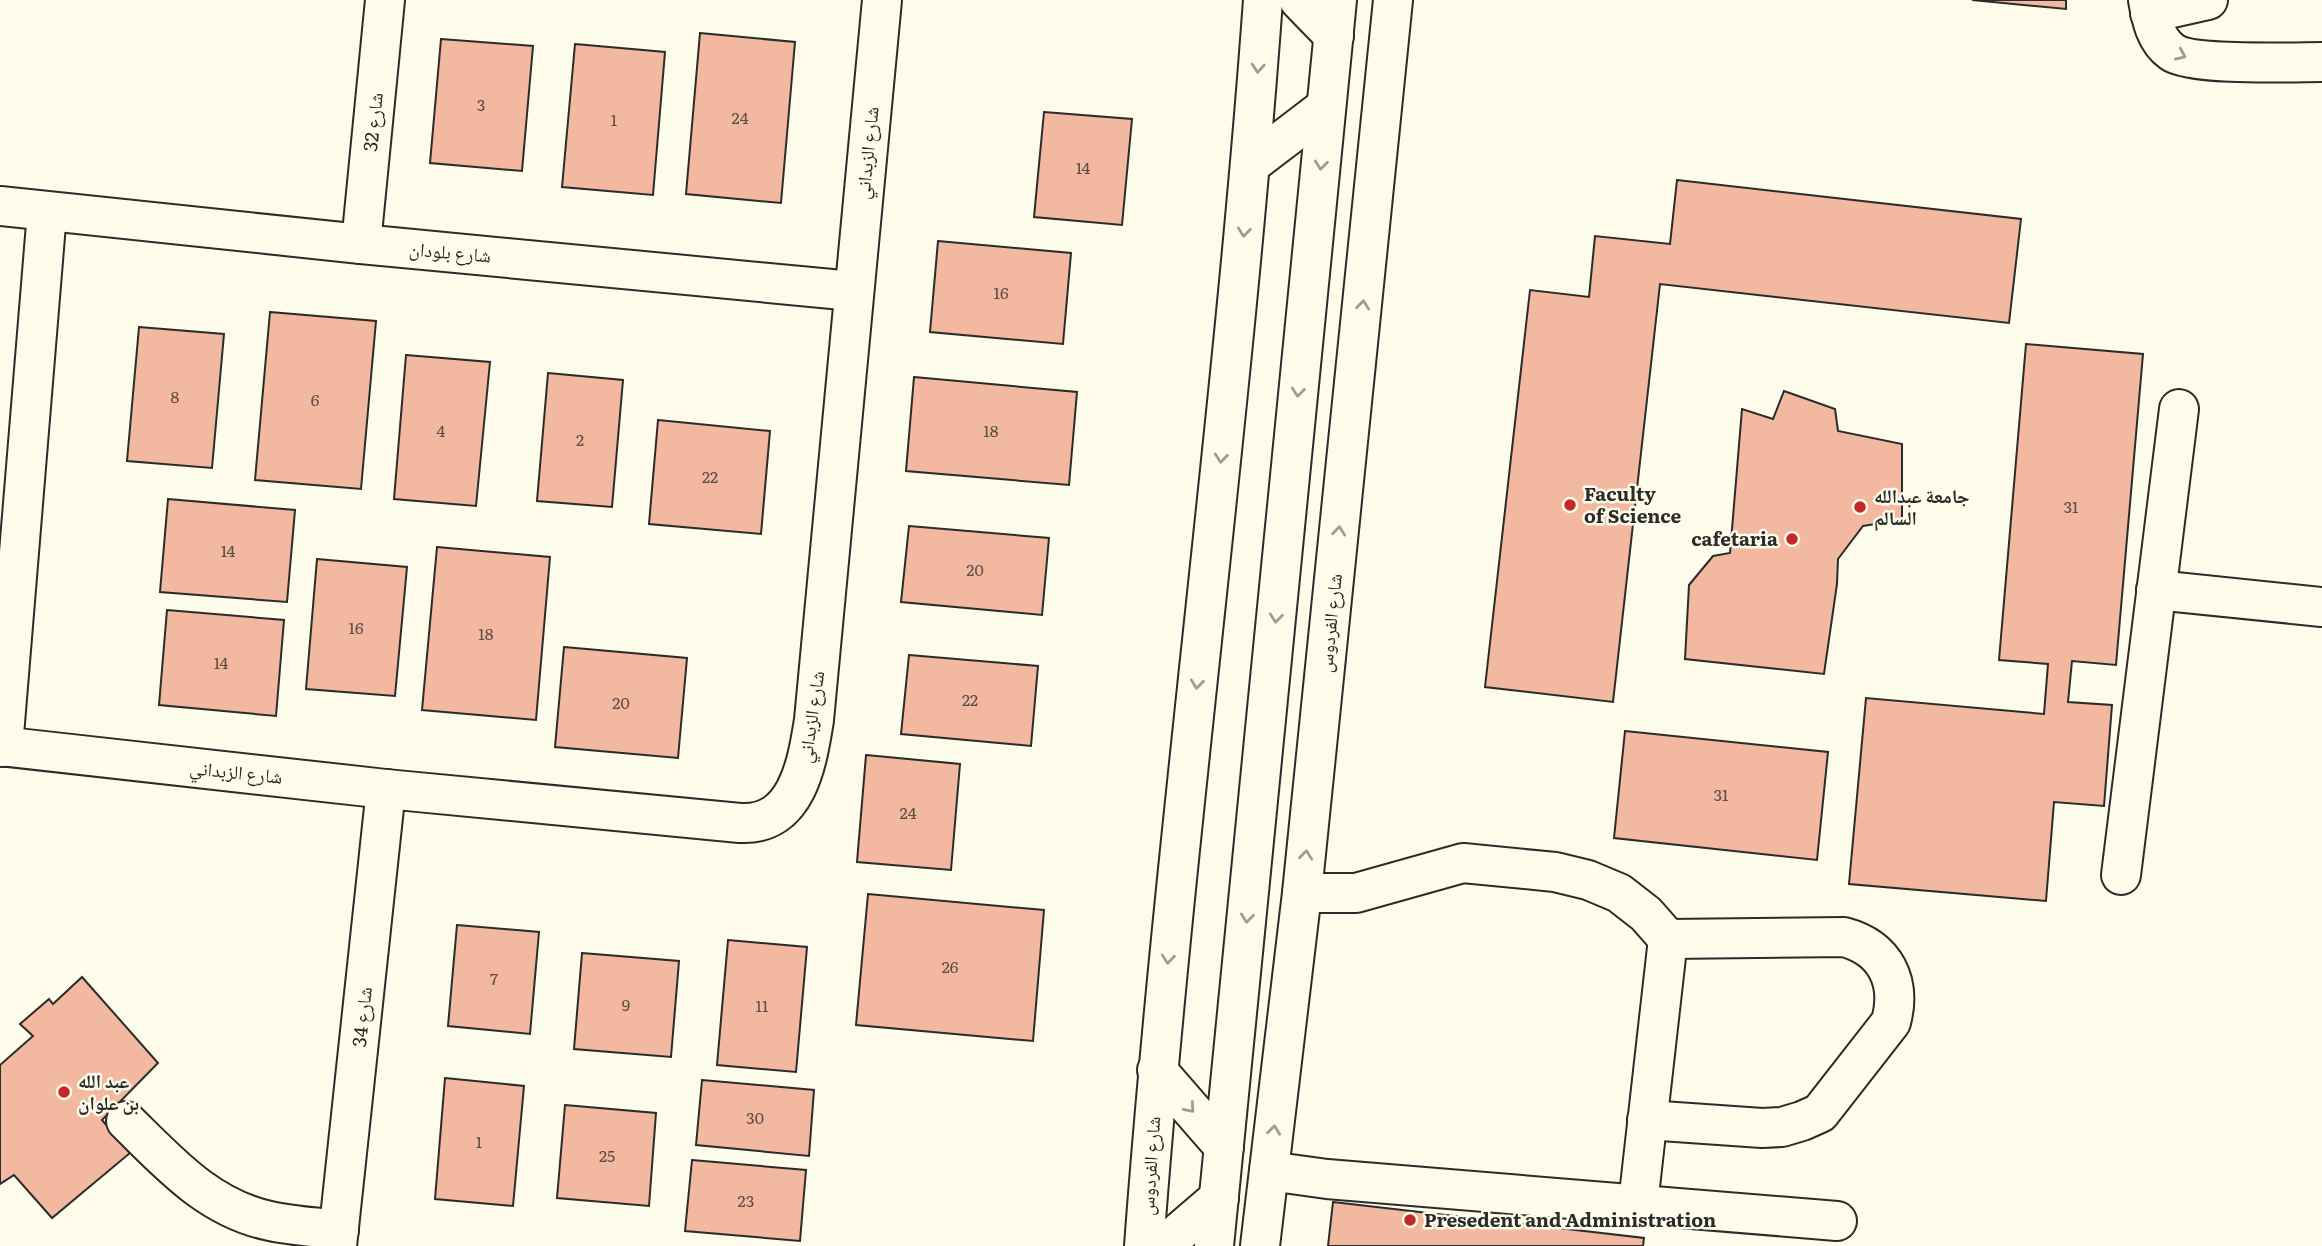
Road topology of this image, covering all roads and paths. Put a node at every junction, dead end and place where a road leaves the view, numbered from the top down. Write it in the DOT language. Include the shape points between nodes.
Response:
graph roads {
  1 [pos="385,0"];
  2 [pos="883,0"];
  3 [pos="1263,0"];
  4 [pos="1299,0"];
  5 [pos="1393,0"];
  6 [pos="2208,0"];
  7 [pos="2149,6"];
  8 [pos="1335,18"];
  9 [pos="2322,62"];
  10 [pos="1326,107"];
  11 [pos="1251,164"];
  12 [pos="0,206"];
  13 [pos="47,212"];
  14 [pos="361,244"];
  15 [pos="853,290"];
  16 [pos="2179,409"];
  17 [pos="2156,590"];
  18 [pos="2322,607"];
  19 [pos="2,747"];
  20 [pos="386,789"];
  21 [pos="2121,875"];
  22 [pos="1302,893"];
  23 [pos="1668,939"];
  24 [pos="1157,1070"];
  25 [pos="1647,1120"];
  26 [pos="126,1121"];
  27 [pos="1224,1147"];
  28 [pos="1269,1171"];
  29 [pos="1219,1198"];
  30 [pos="1638,1203"];
  31 [pos="1837,1222"];
  32 [pos="338,1238"];
  33 [pos="1143,1246"];
  34 [pos="1163,1246"];
  35 [pos="1214,1246"];
  36 [pos="1260,1246"];
  1 -- 14 [label="street, شارع 32"];
  2 -- 15 [label="street, شارع الزبداني"];
  3 -- 11 [label="street, شارع الفردوس, one-way"];
  4 -- 8 [label="street"];
  22 -- 5 [label="street, شارع الفردوس, one-way"];
  6 -- 7 [label="street"];
  7 -- 9 [label="street, one-way" via="2153,28 2172,52 2194,60"];
  8 -- 10 [label="street"];
  10 -- 11 [label="street"];
  10 -- 27 [label="street, one-way"];
  11 -- 24 [label="street, شارع الفردوس, one-way"];
  12 -- 13 [label="street, شارع بلودان"];
  13 -- 14 [label="street, شارع بلودان"];
  13 -- 19 [label="street"];
  14 -- 15 [label="street, شارع بلودان"];
  15 -- 20 [label="street, شارع الزبداني" via="814,720 800,783 786,804 768,819 748,824"];
  16 -- 17 [label="street"];
  17 -- 18 [label="street"];
  17 -- 21 [label="street"];
  19 -- 20 [label="street, شارع الزبداني"];
  20 -- 32 [label="street, شارع 34"];
  22 -- 23 [label="street" via="1356,893 1463,863 1555,872 1619,893"];
  28 -- 22 [label="street, شارع الفردوس, one-way"];
  23 -- 25 [label="street"];
  23 -- 25 [label="street" via="1844,937 1874,952 1887,968 1895,1008 1891,1021 1820,1112 1802,1122 1762,1128"];
  24 -- 27 [label="street, one-way"];
  24 -- 33 [label="street, شارع الفردوس"];
  25 -- 30 [label="street"];
  26 -- 32 [label="street" via="187,1181 226,1206"];
  27 -- 29 [label="street"];
  28 -- 30 [label="street"];
  28 -- 36 [label="street, شارع الفردوس"];
  29 -- 34 [label="street"];
  29 -- 35 [label="street"];
  30 -- 31 [label="street"];
}
